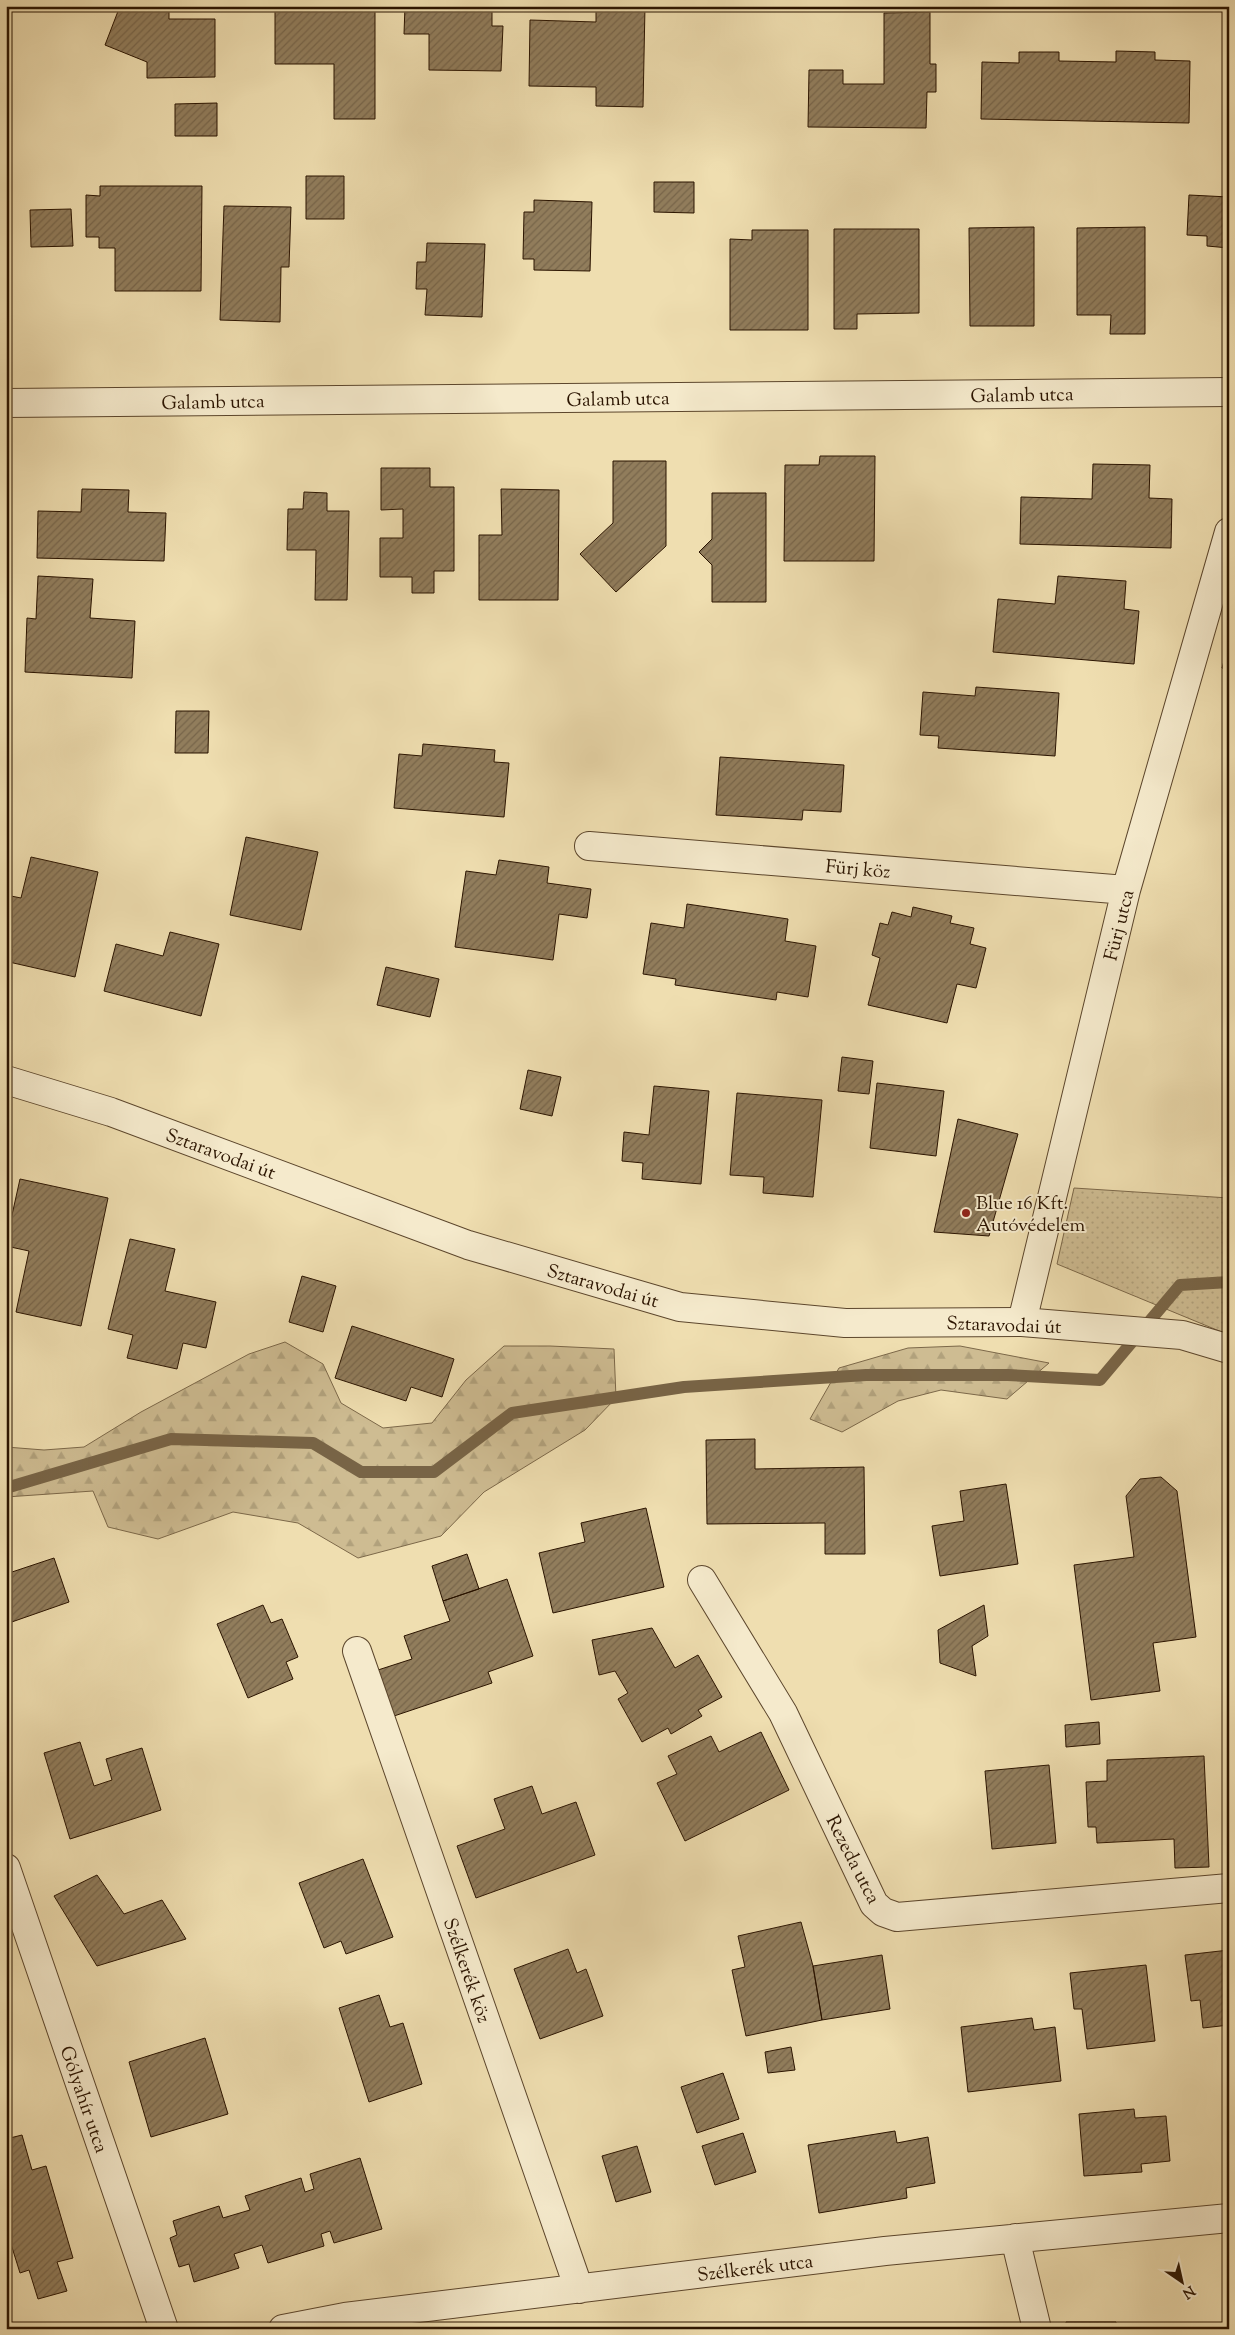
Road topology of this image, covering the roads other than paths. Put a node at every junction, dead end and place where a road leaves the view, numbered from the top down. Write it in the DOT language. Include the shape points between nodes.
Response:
graph roads {
  1 [pos="1229,392"];
  2 [pos="6,403"];
  3 [pos="1229,532"];
  4 [pos="589,846"];
  5 [pos="1126,890"];
  6 [pos="6,1080"];
  7 [pos="1031,1323"];
  8 [pos="1229,1348"];
  9 [pos="702,1580"];
  10 [pos="357,1651"];
  11 [pos="6,1868"];
  12 [pos="1229,1888"];
  13 [pos="1229,2218"];
  14 [pos="1015,2238"];
  15 [pos="579,2289"];
  16 [pos="164,2329"];
  17 [pos="283,2329"];
  18 [pos="1037,2329"];
  1 -- 2 [label="street, Galamb utca"];
  3 -- 5 [label="street, Fürj utca"];
  4 -- 5 [label="street, Fürj köz"];
  5 -- 7 [label="street, Fürj utca"];
  6 -- 7 [label="street, Sztaravodai út" via="111,1112 468,1245 680,1307 844,1323"];
  7 -- 8 [label="street, Sztaravodai út" via="1182,1335"];
  9 -- 12 [label="street, Rezeda utca" via="783,1714 874,1904 883,1912 897,1917"];
  10 -- 15 [label="street, Szélkerék köz"];
  11 -- 16 [label="street, Gólyahír utca"];
  13 -- 14 [label="street, Szélkerék utca"];
  14 -- 15 [label="street, Szélkerék utca"];
  14 -- 18 [label="street"];
  15 -- 17 [label="street, Szélkerék utca" via="345,2317"];
}
